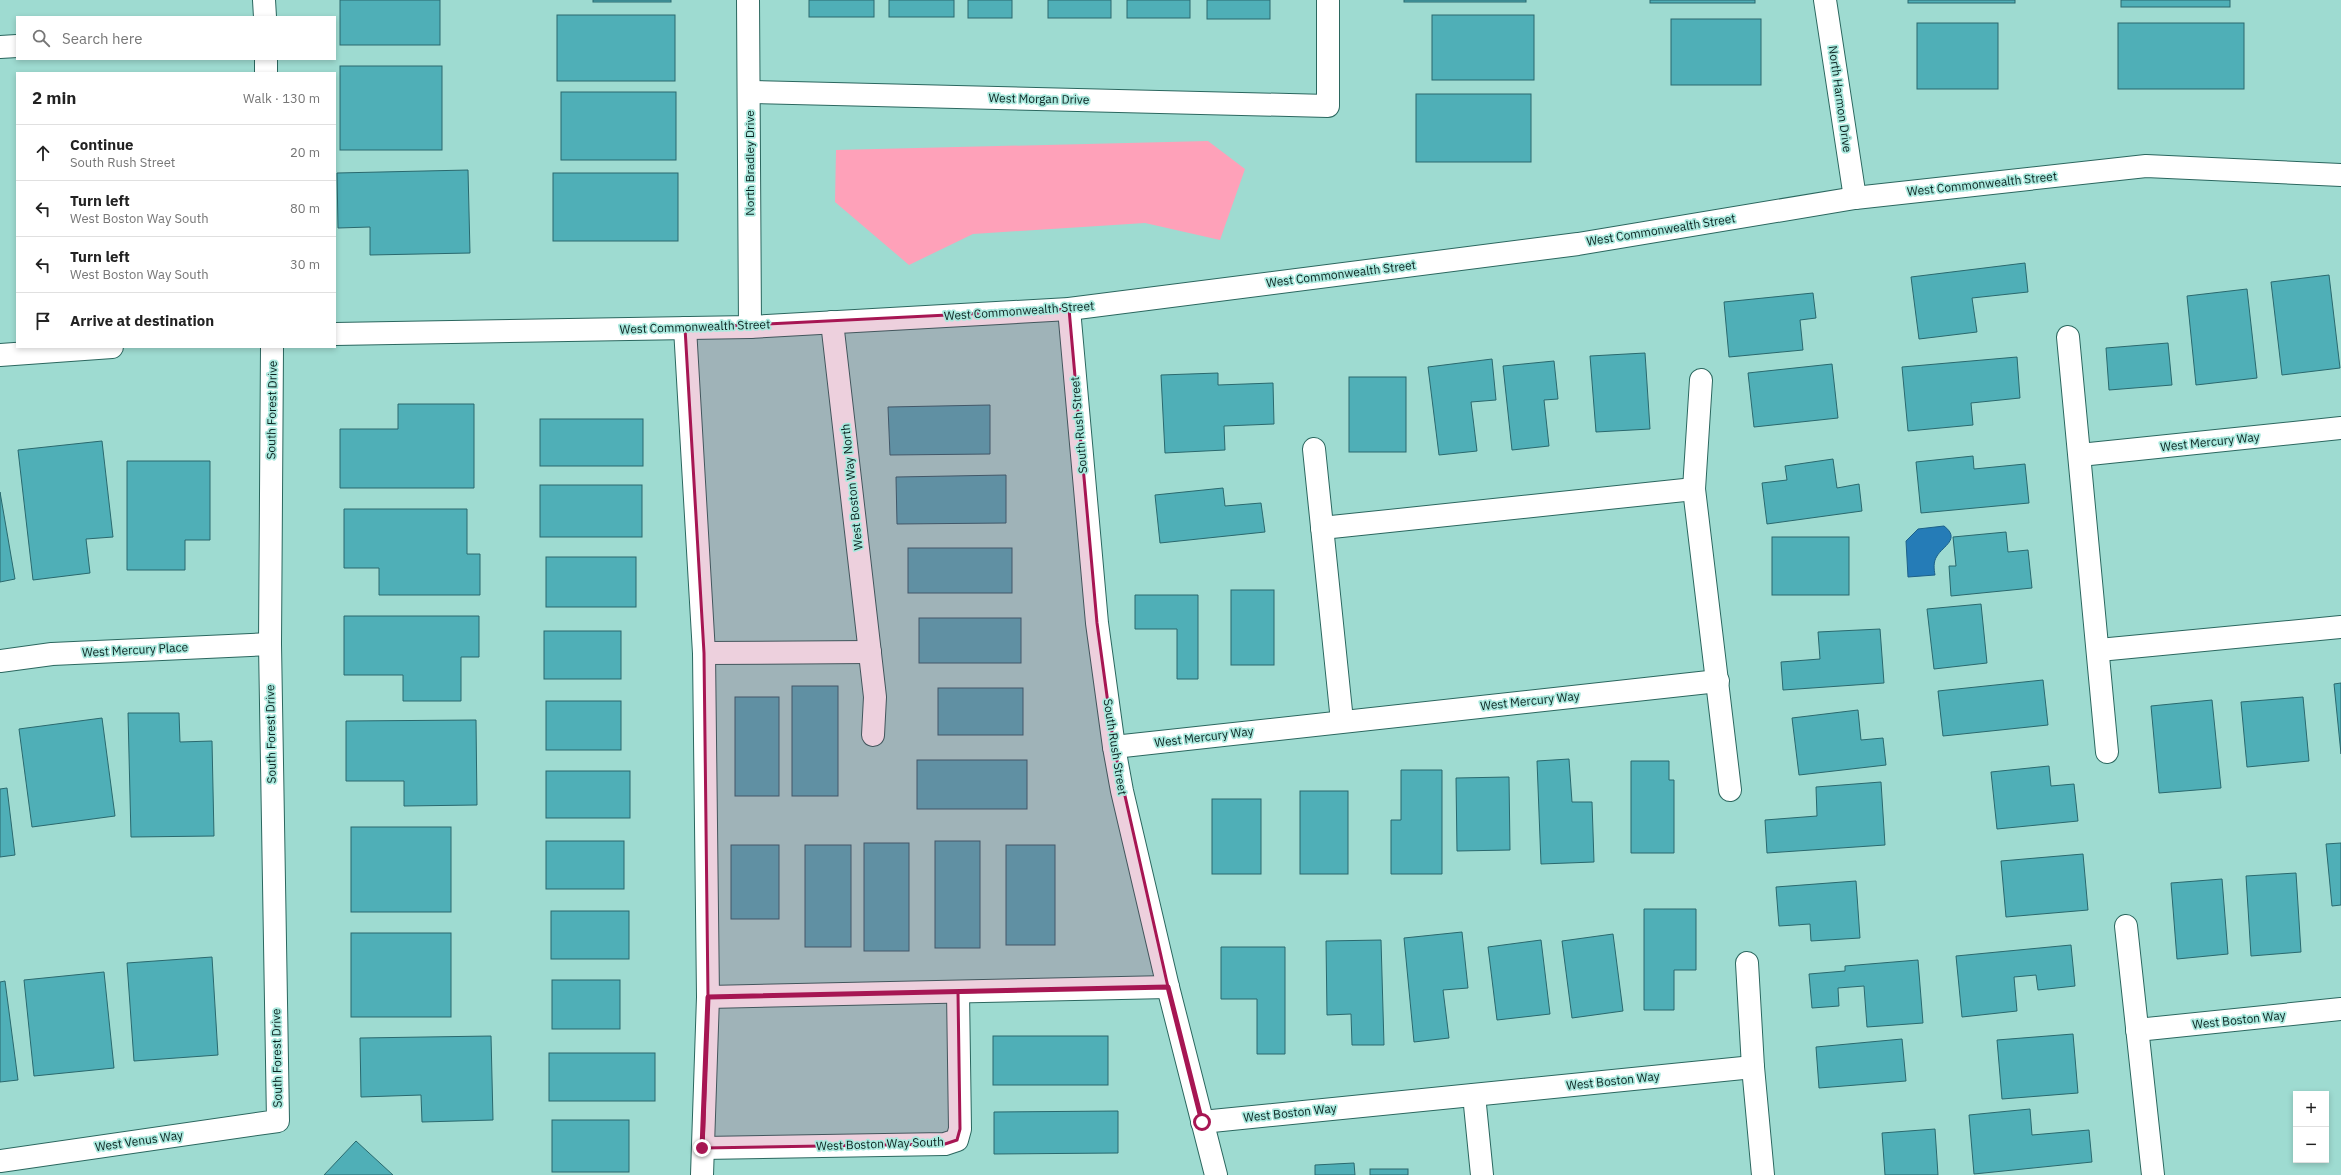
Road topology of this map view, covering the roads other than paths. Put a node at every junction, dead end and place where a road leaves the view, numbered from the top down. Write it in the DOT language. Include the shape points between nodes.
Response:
graph roads {
  1 [pos="264,0"];
  2 [pos="748,0"];
  3 [pos="1328,0"];
  4 [pos="1825,0"];
  5 [pos="265,16"];
  6 [pos="16,46"];
  7 [pos="0,47"];
  8 [pos="266,60"];
  9 [pos="266,72"];
  10 [pos="750,92"];
  11 [pos="2341,176"];
  12 [pos="1855,198"];
  13 [pos="1069,309"];
  14 [pos="832,322"];
  15 [pos="750,327"];
  16 [pos="685,328"];
  17 [pos="336,334"];
  18 [pos="2068,337"];
  19 [pos="100,348"];
  20 [pos="272,348"];
  21 [pos="0,356"];
  22 [pos="1701,380"];
  23 [pos="2341,428"];
  24 [pos="1314,449"];
  25 [pos="2080,455"];
  26 [pos="1694,489"];
  27 [pos="1322,528"];
  28 [pos="2341,627"];
  29 [pos="270,644"];
  30 [pos="2099,650"];
  31 [pos="870,652"];
  32 [pos="704,653"];
  33 [pos="0,661"];
  34 [pos="1718,681"];
  35 [pos="1342,721"];
  36 [pos="873,735"];
  37 [pos="1114,747"];
  38 [pos="2107,752"];
  39 [pos="1730,790"];
  40 [pos="2126,926"];
  41 [pos="1747,963"];
  42 [pos="1168,987"];
  43 [pos="958,992"];
  44 [pos="708,997"];
  45 [pos="2341,1009"];
  46 [pos="2136,1030"];
  47 [pos="1753,1067"];
  48 [pos="1474,1095"];
  49 [pos="278,1121"];
  50 [pos="1202,1122"];
  51 [pos="702,1148"];
  52 [pos="0,1161"];
  53 [pos="702,1175"];
  54 [pos="1216,1175"];
  55 [pos="1482,1175"];
  56 [pos="1763,1175"];
  57 [pos="2153,1175"];
  1 -- 5 [label="street"];
  2 -- 10 [label="street, North Bradley Drive"];
  3 -- 10 [label="street, West Morgan Drive" via="1328,106"];
  4 -- 12 [label="street, North Harmon Drive"];
  6 -- 7 [label="street"];
  8 -- 9 [label="street"];
  10 -- 15 [label="street, North Bradley Drive"];
  11 -- 12 [label="street, West Commonwealth Street" via="2146,166"];
  12 -- 13 [label="street, West Commonwealth Street" via="1578,244"];
  13 -- 14 [label="street, West Commonwealth Street"];
  13 -- 37 [label="street, South Rush Street" via="1097,624"];
  14 -- 15 [label="street, West Commonwealth Street"];
  14 -- 31 [label="street, West Boston Way North"];
  15 -- 16 [label="street, West Commonwealth Street"];
  16 -- 17 [label="street, West Commonwealth Street"];
  16 -- 32 [label="street"];
  18 -- 25 [label="street"];
  19 -- 21 [label="street"];
  20 -- 29 [label="street, South Forest Drive"];
  22 -- 26 [label="street"];
  23 -- 25 [label="street, West Mercury Way"];
  24 -- 27 [label="street"];
  25 -- 30 [label="street"];
  26 -- 27 [label="street"];
  26 -- 34 [label="street"];
  27 -- 35 [label="street"];
  28 -- 30 [label="street"];
  29 -- 33 [label="street, West Mercury Place" via="52,654"];
  29 -- 49 [label="street, South Forest Drive"];
  30 -- 38 [label="street"];
  31 -- 32 [label="street"];
  31 -- 36 [label="street, West Boston Way North" via="875,697"];
  32 -- 44 [label="street"];
  34 -- 35 [label="street, West Mercury Way"];
  34 -- 39 [label="street"];
  35 -- 37 [label="street, West Mercury Way"];
  37 -- 42 [label="street, South Rush Street" via="1122,792"];
  40 -- 46 [label="street"];
  41 -- 47 [label="street"];
  42 -- 43 [label="street"];
  42 -- 50 [label="street, South Rush Street"];
  43 -- 44 [label="street"];
  43 -- 51 [label="street, West Boston Way South" via="960,1129 957,1140 945,1144"];
  44 -- 51 [label="street"];
  45 -- 46 [label="street, West Boston Way"];
  46 -- 57 [label="street"];
  47 -- 48 [label="street, West Boston Way"];
  47 -- 56 [label="street"];
  48 -- 50 [label="street, West Boston Way"];
  48 -- 55 [label="street"];
  49 -- 52 [label="street, West Venus Way"];
  50 -- 54 [label="street, South Rush Street"];
  51 -- 53 [label="street"];
}
